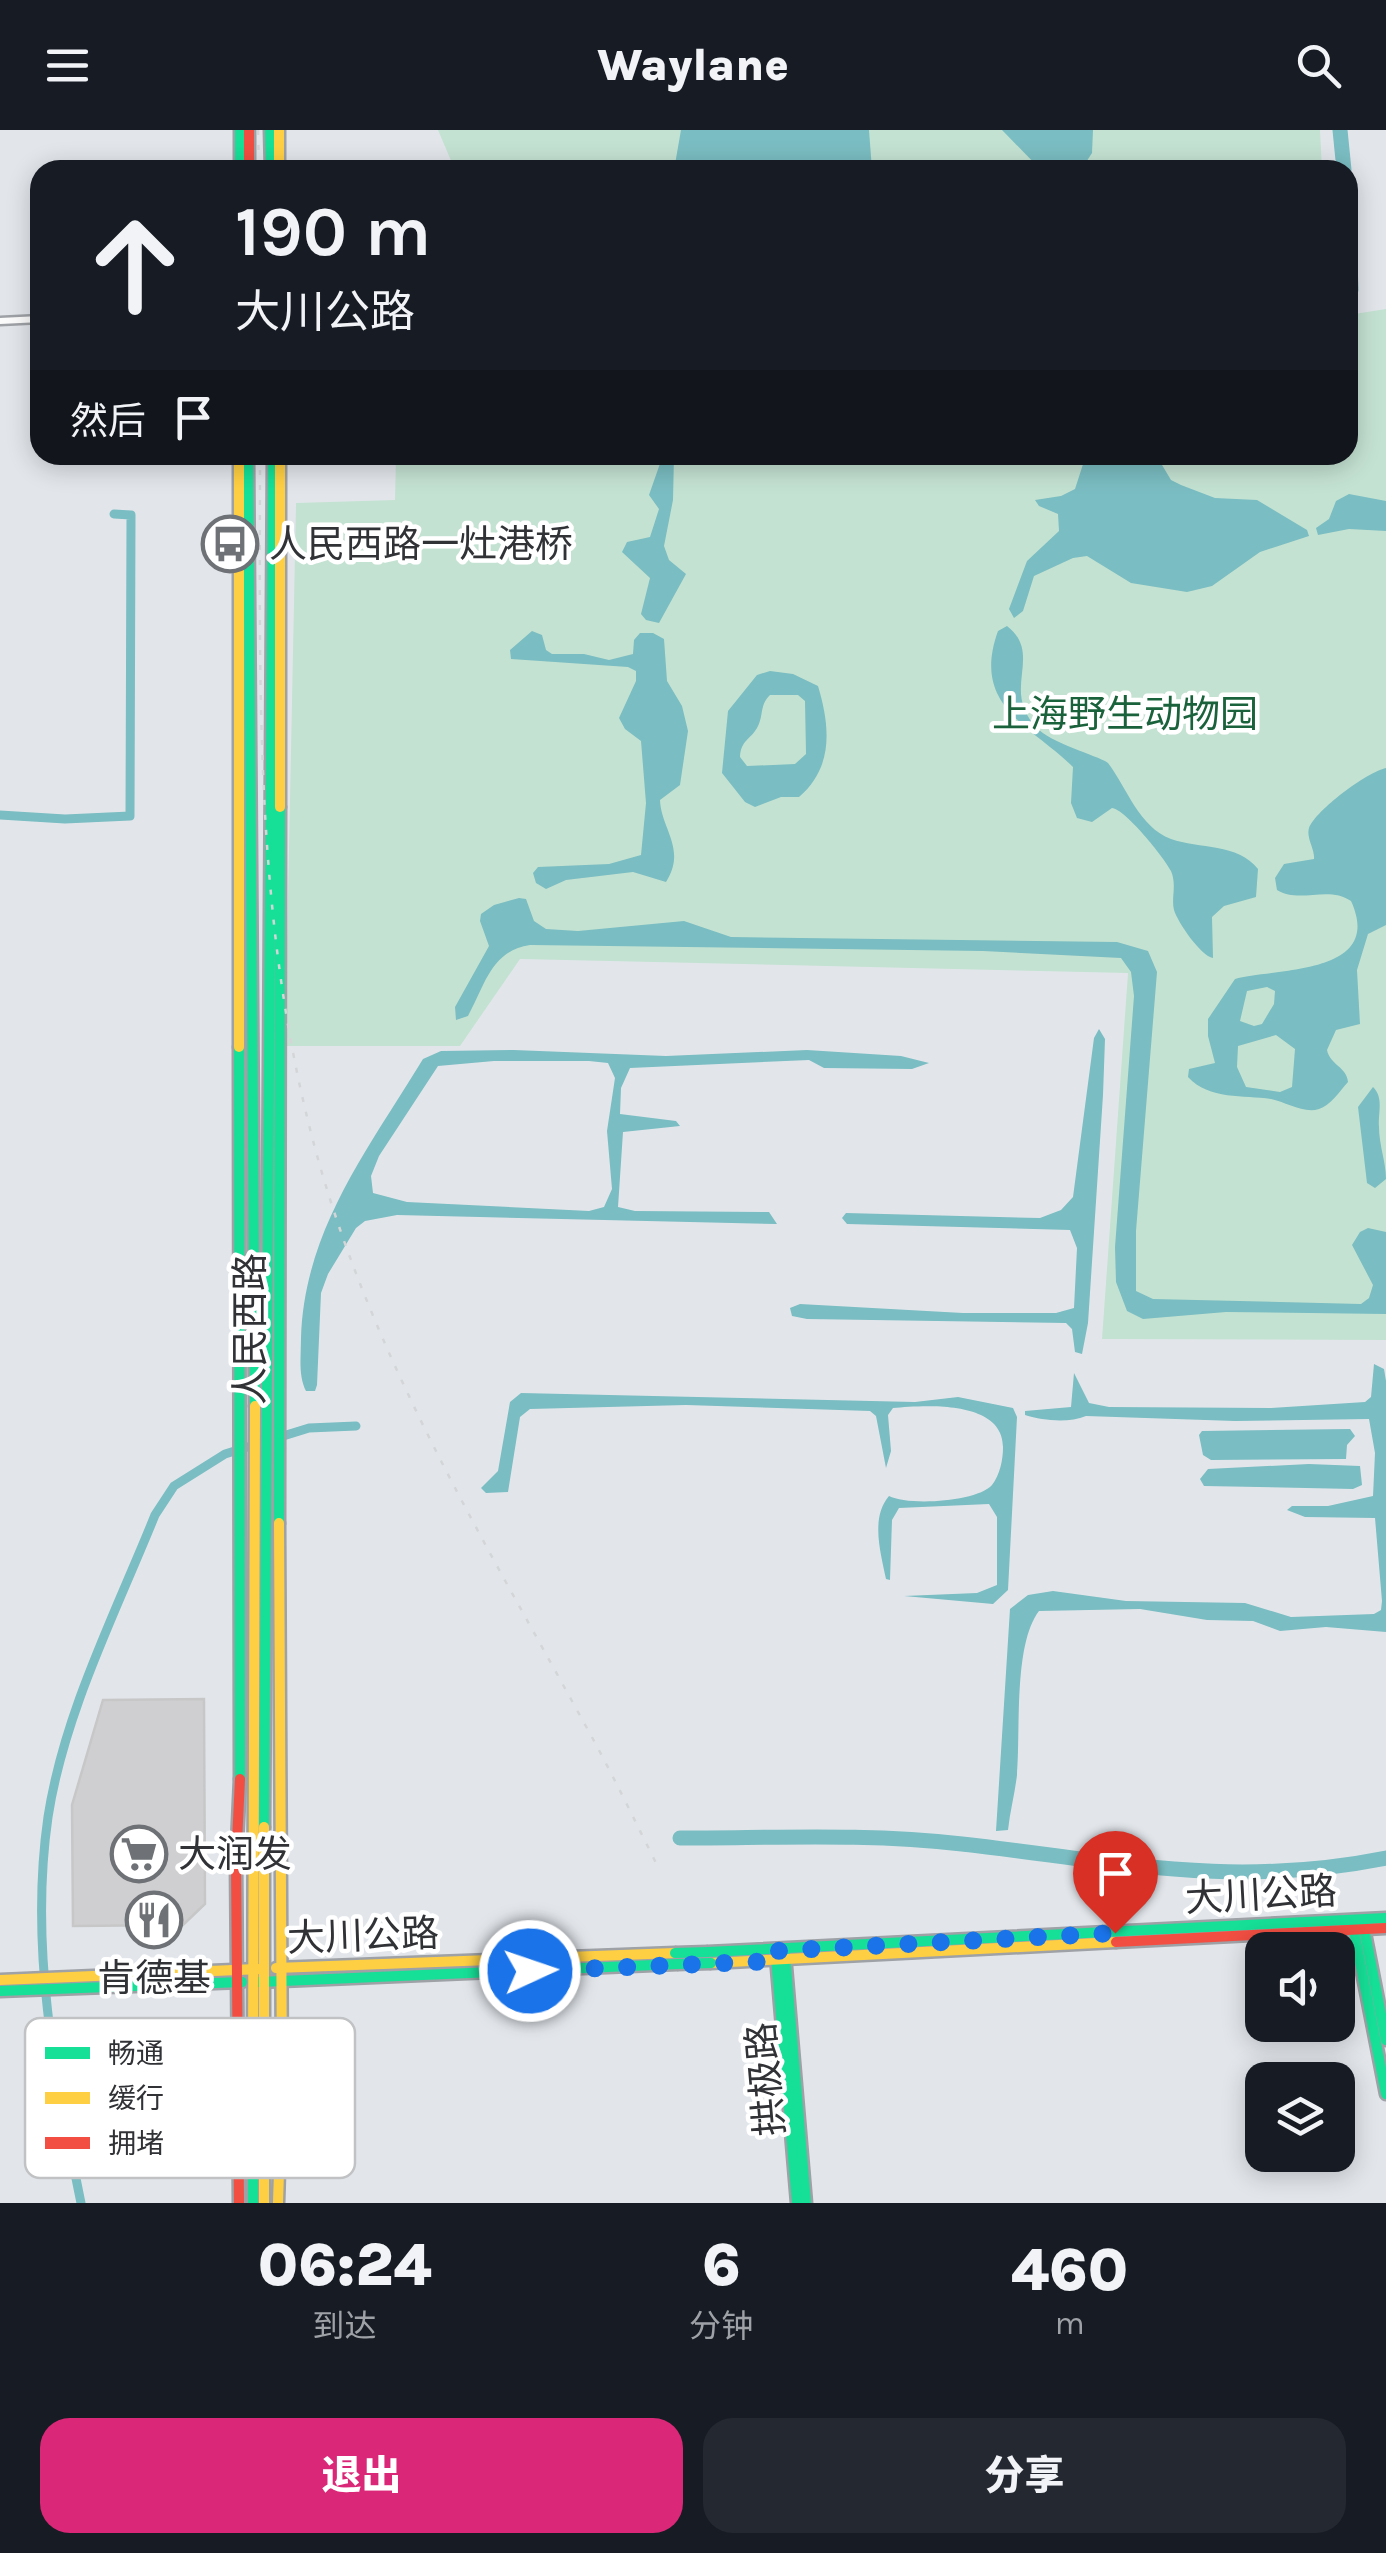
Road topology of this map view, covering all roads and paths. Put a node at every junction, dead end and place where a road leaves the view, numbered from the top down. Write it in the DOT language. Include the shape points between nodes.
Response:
graph roads {
  1 [pos="240,130"];
  2 [pos="249,130"];
  3 [pos="270,130"];
  4 [pos="279,130"];
  5 [pos="240,160"];
  6 [pos="249,160"];
  7 [pos="271,160"];
  8 [pos="280,160"];
  9 [pos="30,320"];
  10 [pos="0,322"];
  11 [pos="239,465"];
  12 [pos="248,465"];
  13 [pos="277,465"];
  14 [pos="277,465"];
  15 [pos="260,1421"];
  16 [pos="1386,1918"];
  17 [pos="1358,1924"];
  18 [pos="1386,1928"];
  19 [pos="780,1956"];
  20 [pos="676,1959"];
  21 [pos="280,1968"];
  22 [pos="259,1969"];
  23 [pos="238,1970"];
  24 [pos="0,1980"];
  25 [pos="280,1981"];
  26 [pos="61,1982"];
  27 [pos="258,1982"];
  28 [pos="238,1983"];
  29 [pos="28,1984"];
  30 [pos="0,1991"];
  31 [pos="238,2018"];
  32 [pos="257,2018"];
  33 [pos="259,2018"];
  34 [pos="280,2018"];
  35 [pos="1386,2040"];
  36 [pos="1386,2094"];
  37 [pos="239,2178"];
  38 [pos="254,2178"];
  39 [pos="263,2178"];
  40 [pos="268,2178"];
  41 [pos="278,2178"];
  42 [pos="239,2203"];
  43 [pos="254,2203"];
  44 [pos="264,2203"];
  45 [pos="278,2203"];
  46 [pos="797,2203"];
  47 [pos="806,2203"];
  1 -- 5 [label="main road"];
  2 -- 6 [label="main road"];
  3 -- 7 [label="main road"];
  4 -- 8 [label="main road"];
  9 -- 10 [label="street"];
  11 -- 23 [label="main road, 人民西路"];
  12 -- 15 [label="main road, 人民西路"];
  13 -- 15 [label="main road, 人民西路"];
  14 -- 21 [label="main road, 人民西路"];
  15 -- 22 [label="main road, 人民西路"];
  16 -- 17 [label="main road, 大川公路"];
  17 -- 18 [label="main road, 大川公路"];
  17 -- 19 [label="main road, 大川公路"];
  17 -- 35 [label="main road"];
  17 -- 36 [label="main road"];
  19 -- 20 [label="main road, 大川公路, bridge"];
  19 -- 46 [label="main road, 拱极路"];
  19 -- 47 [label="main road, 拱极路"];
  20 -- 21 [label="main road, 大川公路"];
  20 -- 25 [label="main road, 大川公路"];
  21 -- 22 [label="main road, 大川公路"];
  21 -- 25 [label="main road, 人民西路"];
  22 -- 23 [label="main road, 大川公路"];
  22 -- 27 [label="main road, 人民西路"];
  23 -- 26 [label="main road, 大川公路"];
  23 -- 28 [label="main road, 人民西路"];
  24 -- 29 [label="main road, 大川公路"];
  25 -- 27 [label="main road, 大川公路"];
  25 -- 34 [label="main road, 人民西路"];
  26 -- 28 [label="main road, 大川公路"];
  26 -- 29 [label="main road, 大川公路"];
  27 -- 28 [label="main road, 大川公路"];
  27 -- 32 [label="main road, 人民西路"];
  27 -- 33 [label="main road, 人民西路"];
  28 -- 31 [label="main road, 人民西路"];
  29 -- 30 [label="main road, 大川公路"];
  37 -- 42 [label="main road, 人民西路"];
  38 -- 43 [label="main road, 人民西路"];
  39 -- 44 [label="main road, 人民西路"];
  40 -- 44 [label="main road"];
  41 -- 45 [label="main road, 人民西路"];
}
